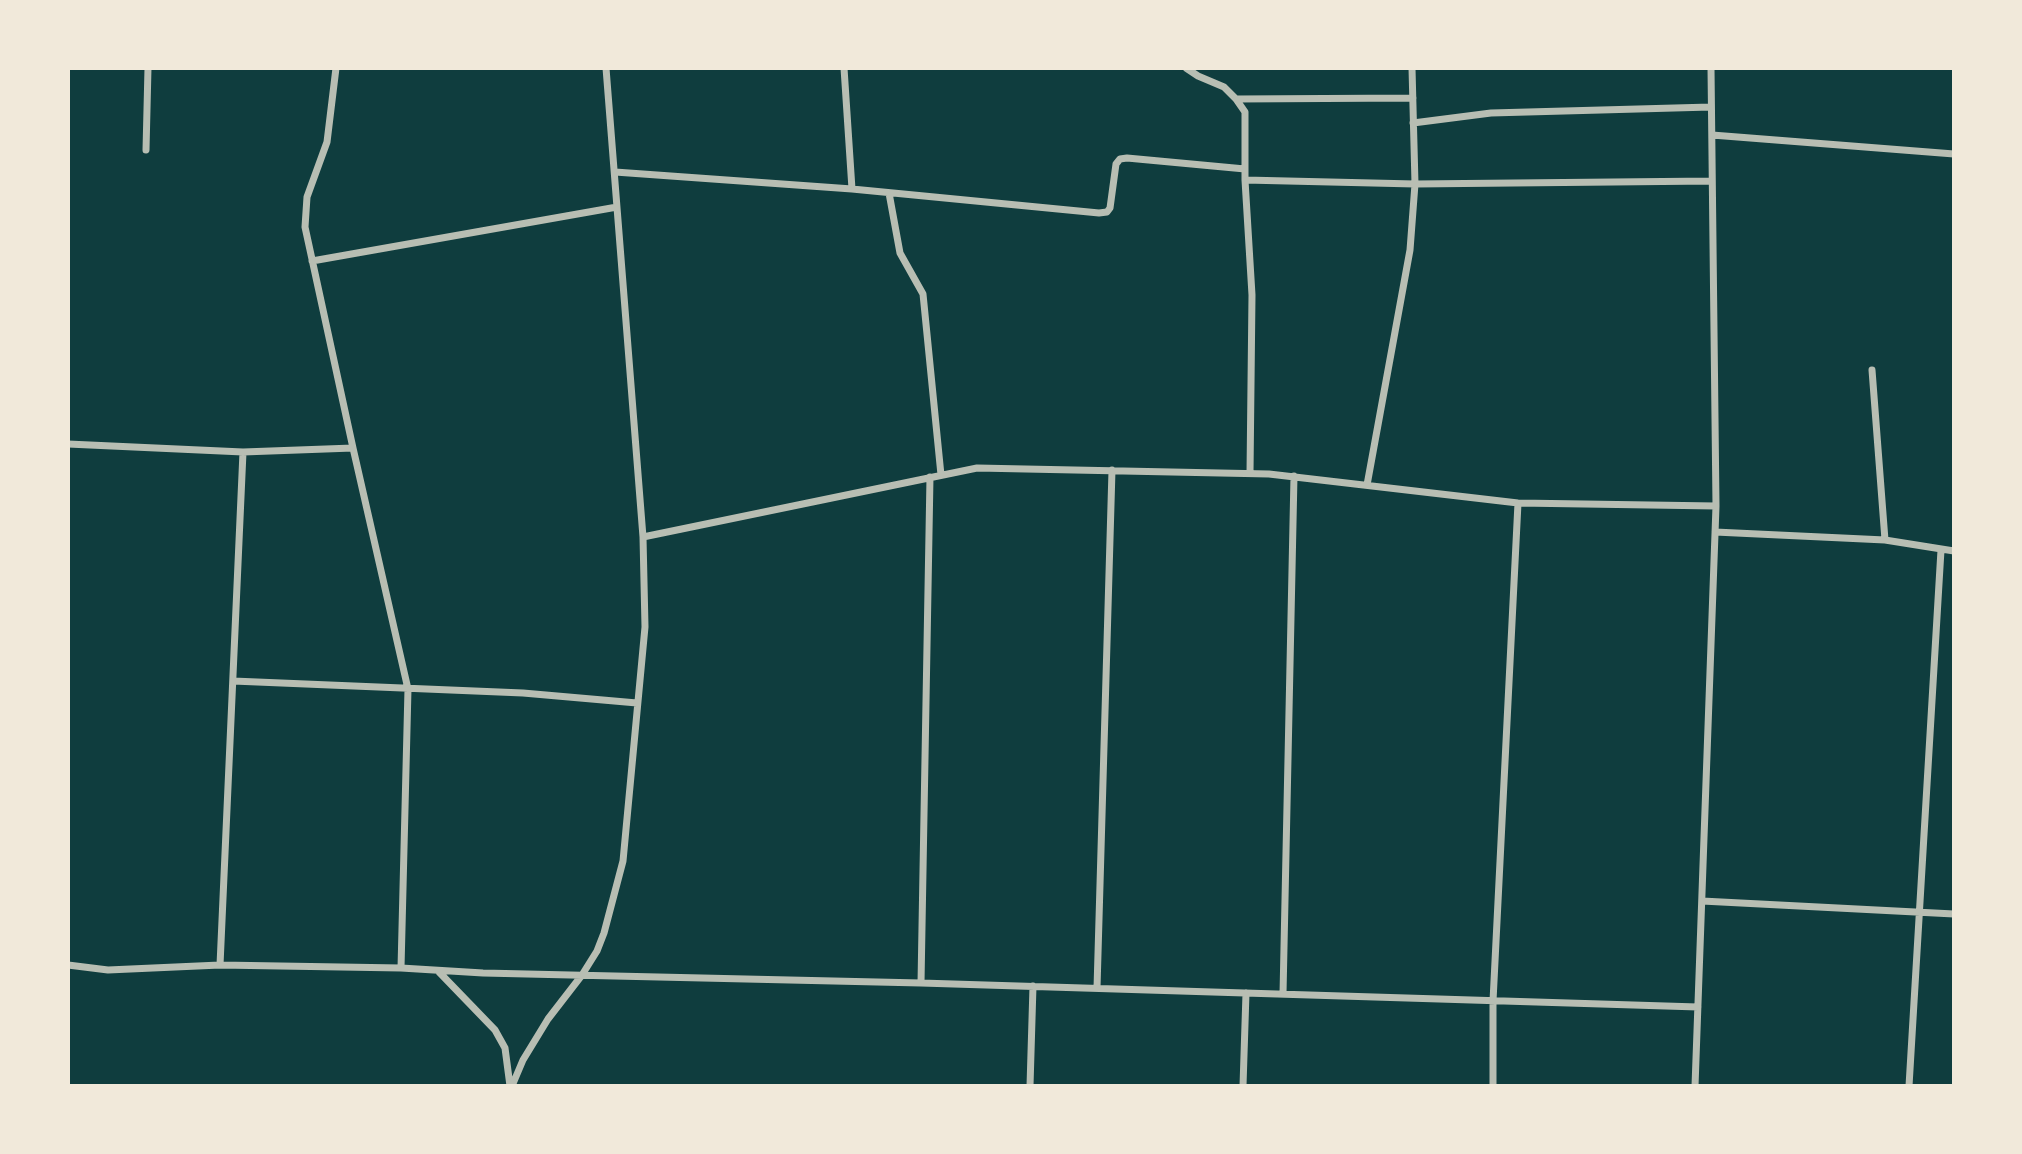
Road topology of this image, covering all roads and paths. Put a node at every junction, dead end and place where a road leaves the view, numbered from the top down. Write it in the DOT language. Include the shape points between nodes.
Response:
graph roads {
  1 [pos="148,68"];
  2 [pos="336,68"];
  3 [pos="606,68"];
  4 [pos="844,68"];
  5 [pos="1186,68"];
  6 [pos="1412,68"];
  7 [pos="1711,68"];
  8 [pos="1413,98"];
  9 [pos="1236,99"];
  10 [pos="1711,107"];
  11 [pos="1413,123"];
  12 [pos="1712,135"];
  13 [pos="146,150"];
  14 [pos="1954,154"];
  15 [pos="1245,169"];
  16 [pos="615,172"];
  17 [pos="1245,180"];
  18 [pos="1713,181"];
  19 [pos="1415,184"];
  20 [pos="852,189"];
  21 [pos="889,193"];
  22 [pos="617,207"];
  23 [pos="312,261"];
  24 [pos="1872,370"];
  25 [pos="68,444"];
  26 [pos="353,449"];
  27 [pos="243,452"];
  28 [pos="1112,470"];
  29 [pos="1250,473"];
  30 [pos="941,475"];
  31 [pos="1294,476"];
  32 [pos="930,477"];
  33 [pos="1367,485"];
  34 [pos="1518,503"];
  35 [pos="1716,506"];
  36 [pos="1715,531"];
  37 [pos="643,537"];
  38 [pos="1885,540"];
  39 [pos="1941,550"];
  40 [pos="1954,551"];
  41 [pos="233,681"];
  42 [pos="408,689"];
  43 [pos="637,703"];
  44 [pos="1702,901"];
  45 [pos="1919,912"];
  46 [pos="1954,914"];
  47 [pos="68,964"];
  48 [pos="220,965"];
  49 [pos="401,968"];
  50 [pos="438,972"];
  51 [pos="582,975"];
  52 [pos="921,983"];
  53 [pos="1034,986"];
  54 [pos="1097,988"];
  55 [pos="1246,993"];
  56 [pos="1283,994"];
  57 [pos="1493,1001"];
  58 [pos="1698,1007"];
  59 [pos="511,1086"];
  60 [pos="1030,1086"];
  61 [pos="1243,1086"];
  62 [pos="1493,1086"];
  63 [pos="1695,1086"];
  64 [pos="1909,1086"];
  1 -- 13 [label="street"];
  2 -- 23 [label="street" via="327,142 307,197 305,227"];
  3 -- 16 [label="street"];
  4 -- 20 [label="street"];
  5 -- 9 [label="street"];
  6 -- 8 [label="street"];
  7 -- 10 [label="street"];
  8 -- 9 [label="street"];
  8 -- 11 [label="street"];
  9 -- 15 [label="street" via="1245,112"];
  10 -- 11 [label="street" via="1491,113"];
  10 -- 12 [label="street"];
  11 -- 19 [label="street"];
  12 -- 14 [label="street"];
  12 -- 18 [label="street"];
  15 -- 17 [label="street"];
  15 -- 21 [label="street" via="1120,159 1110,208 1099,213"];
  16 -- 20 [label="street"];
  16 -- 22 [label="street"];
  17 -- 19 [label="street"];
  17 -- 29 [label="street" via="1252,295"];
  18 -- 19 [label="street"];
  18 -- 35 [label="street"];
  19 -- 33 [label="street" via="1410,250"];
  20 -- 21 [label="street"];
  21 -- 30 [label="street" via="900,253 923,294"];
  22 -- 23 [label="street"];
  22 -- 37 [label="street"];
  23 -- 26 [label="street"];
  24 -- 38 [label="street"];
  25 -- 27 [label="street"];
  26 -- 27 [label="street"];
  26 -- 42 [label="street"];
  27 -- 41 [label="street"];
  28 -- 29 [label="street"];
  28 -- 30 [label="street" via="977,468"];
  28 -- 54 [label="street"];
  29 -- 31 [label="street"];
  30 -- 32 [label="street"];
  31 -- 33 [label="street"];
  31 -- 56 [label="street"];
  32 -- 37 [label="street"];
  32 -- 52 [label="street"];
  33 -- 34 [label="street"];
  34 -- 35 [label="street"];
  34 -- 57 [label="street"];
  35 -- 36 [label="street"];
  36 -- 38 [label="street"];
  36 -- 44 [label="street"];
  37 -- 43 [label="street" via="645,627"];
  38 -- 39 [label="street"];
  39 -- 40 [label="street"];
  39 -- 45 [label="street"];
  41 -- 42 [label="street"];
  41 -- 48 [label="street"];
  42 -- 43 [label="street"];
  42 -- 49 [label="street"];
  43 -- 51 [label="street" via="623,861 604,933"];
  44 -- 45 [label="street"];
  44 -- 58 [label="street"];
  45 -- 46 [label="street"];
  45 -- 64 [label="street"];
  47 -- 48 [label="street" via="108,970"];
  48 -- 49 [label="street"];
  49 -- 50 [label="street"];
  50 -- 51 [label="street"];
  50 -- 59 [label="street" via="495,1030 505,1048"];
  51 -- 52 [label="street"];
  51 -- 59 [label="street" via="548,1019"];
  52 -- 53 [label="street"];
  53 -- 54 [label="street"];
  53 -- 60 [label="street"];
  54 -- 55 [label="street"];
  55 -- 56 [label="street"];
  55 -- 61 [label="street"];
  56 -- 57 [label="street"];
  57 -- 58 [label="street"];
  57 -- 62 [label="street"];
  58 -- 63 [label="street"];
}
